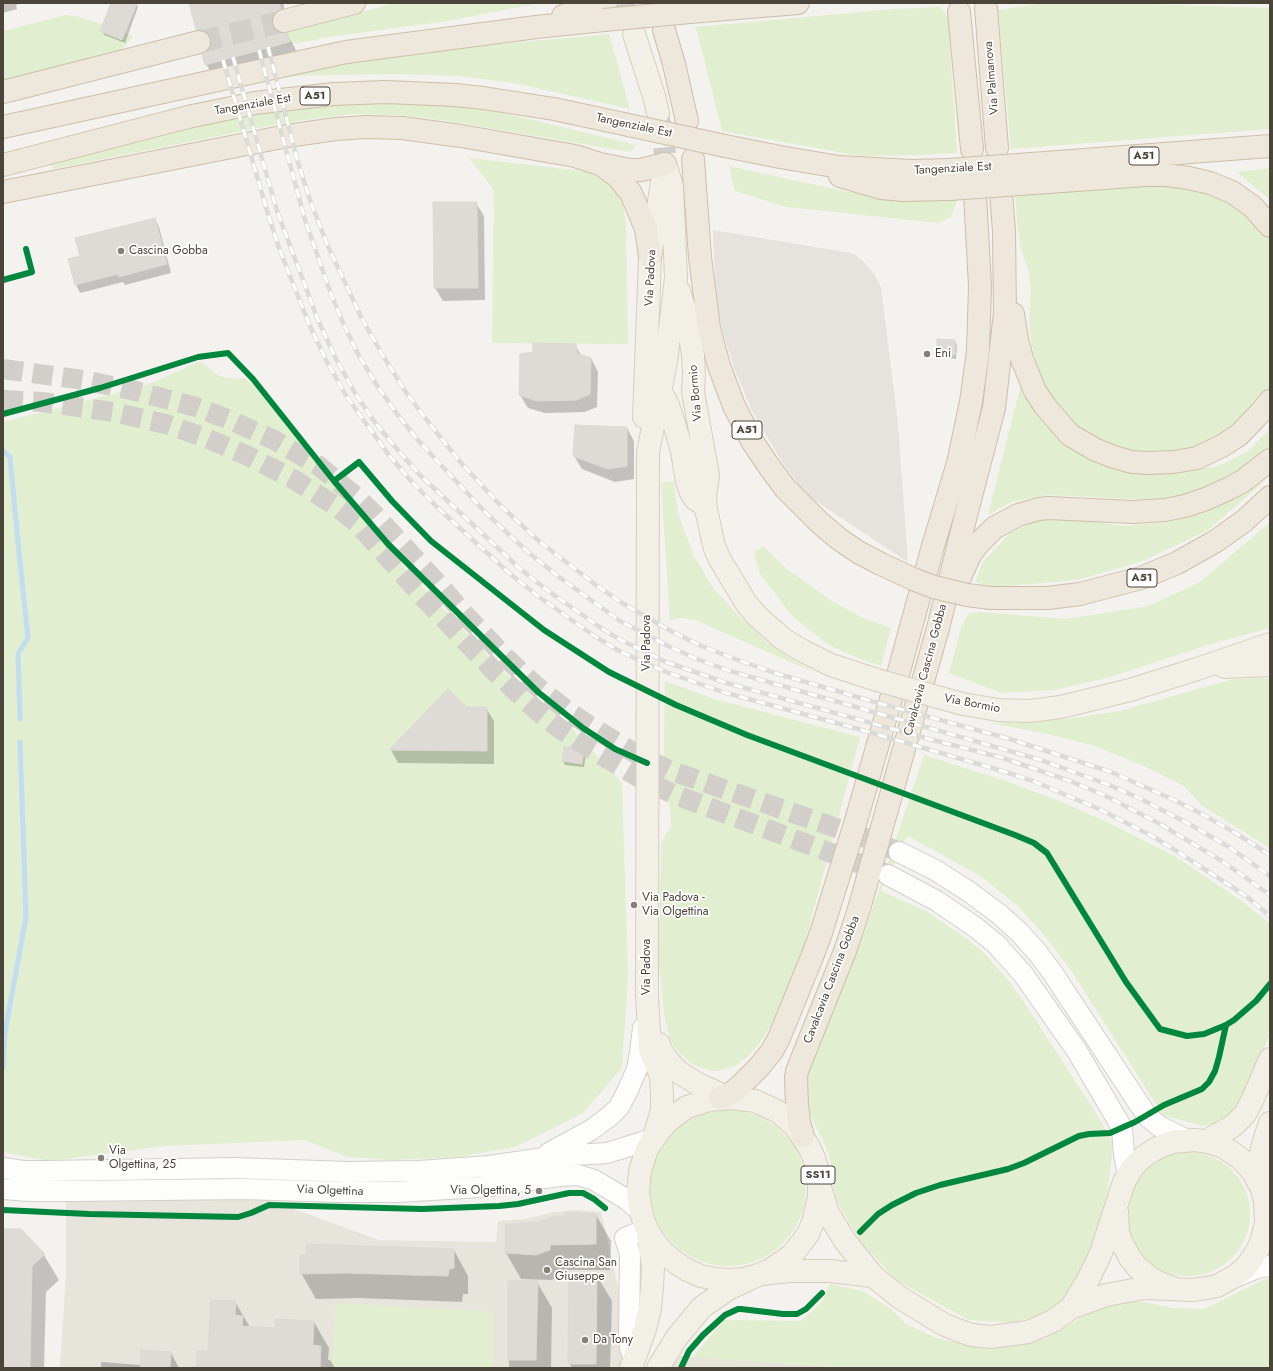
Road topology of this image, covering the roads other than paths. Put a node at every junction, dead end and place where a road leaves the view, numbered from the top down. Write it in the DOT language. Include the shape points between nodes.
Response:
graph roads {
  1 [pos="354,3"];
  2 [pos="798,3"];
  3 [pos="986,8"];
  4 [pos="603,9"];
  5 [pos="959,12"];
  6 [pos="284,21"];
  7 [pos="664,30"];
  8 [pos="634,34"];
  9 [pos="199,42"];
  10 [pos="3,92"];
  11 [pos="658,113"];
  12 [pos="688,121"];
  13 [pos="3,127"];
  14 [pos="1270,146"];
  15 [pos="997,148"];
  16 [pos="972,149"];
  17 [pos="665,159"];
  18 [pos="694,159"];
  19 [pos="600,164"];
  20 [pos="3,165"];
  21 [pos="1013,181"];
  22 [pos="3,192"];
  23 [pos="975,196"];
  24 [pos="1270,226"];
  25 [pos="1004,231"];
  26 [pos="650,257"];
  27 [pos="676,278"];
  28 [pos="656,364"];
  29 [pos="660,390"];
  30 [pos="694,392"];
  31 [pos="1270,401"];
  32 [pos="649,446"];
  33 [pos="1270,460"];
  34 [pos="1270,497"];
  35 [pos="706,509"];
  36 [pos="938,628"];
  37 [pos="1270,644"];
  38 [pos="1270,665"];
  39 [pos="1197,669"];
  40 [pos="899,852"];
  41 [pos="888,875"];
  42 [pos="648,1006"];
  43 [pos="1270,1059"];
  44 [pos="726,1097"];
  45 [pos="1270,1123"];
  46 [pos="802,1136"];
  47 [pos="652,1139"];
  48 [pos="1187,1140"];
  49 [pos="1209,1142"];
  50 [pos="541,1158"];
  51 [pos="3,1168"];
  52 [pos="1128,1174"];
  53 [pos="820,1184"];
  54 [pos="3,1189"];
  55 [pos="1263,1192"];
  56 [pos="1117,1205"];
  57 [pos="1268,1215"];
  58 [pos="644,1222"];
  59 [pos="1270,1266"];
  60 [pos="758,1275"];
  61 [pos="873,1276"];
  62 [pos="1231,1279"];
  63 [pos="1176,1288"];
  64 [pos="1070,1308"];
  65 [pos="633,1363"];
  66 [pos="658,1368"];
  1 -- 6 [label="highway"];
  2 -- 4 [label="highway, bridge" via="690,12"];
  3 -- 15 [label="highway, Via Palmanova"];
  4 -- 13 [label="highway" via="536,27 346,52"];
  5 -- 16 [label="highway"];
  7 -- 12 [label="highway"];
  8 -- 11 [label="main road"];
  9 -- 10 [label="highway"];
  14 -- 21 [label="highway, Tangenziale Est / A51"];
  17 -- 19 [label="highway" via="646,169 636,170"];
  17 -- 26 [label="main road, Via Padova"];
  17 -- 27 [label="main road, Via Padova" via="672,186"];
  18 -- 34 [label="highway, A51, bridge" via="699,247 706,307 715,352 729,396 752,441 785,488 809,513 858,552 913,579 967,595 991,598 1048,598 1080,594 1141,578 1177,563 1216,541 1244,521"];
  19 -- 22 [label="highway" via="575,156 451,134 366,127 281,137"];
  19 -- 26 [label="highway" via="618,176 631,193 646,229"];
  20 -- 21 [label="highway, Tangenziale Est / A51, bridge" via="196,115 255,103 333,94 386,92 469,97 554,109 817,164 912,171 949,179"];
  21 -- 24 [label="highway" via="1146,175 1189,178 1232,192 1252,206"];
  21 -- 25 [label="highway, Cavalcavia Cascina Gobba"];
  23 -- 44 [label="highway" via="980,286 978,351 971,402 958,463 857,816 815,950 772,1051 760,1067"];
  25 -- 31 [label="highway" via="1015,329 1023,364 1044,406 1079,441 1096,450 1132,462 1162,463 1185,460 1211,452 1228,443 1244,430"];
  25 -- 36 [label="highway, Cavalcavia Cascina Gobba" via="1005,313 994,408"];
  26 -- 28 [label="main road, Via Padova"];
  27 -- 28 [label="main road, Via Padova"];
  27 -- 30 [label="main road, Via Bormio" via="686,313 693,356"];
  28 -- 29 [label="main road"];
  28 -- 30 [label="main road" via="680,369"];
  28 -- 32 [label="main road" via="644,415"];
  29 -- 32 [label="main road, Via Padova"];
  29 -- 35 [label="main road, Via Bormio" via="678,435 691,493"];
  30 -- 35 [label="main road, Via Bormio" via="708,475"];
  32 -- 42 [label="main road, Via Padova" via="646,763"];
  33 -- 36 [label="highway" via="1243,481 1185,506 1145,512 1048,508 1018,515 994,528 974,549"];
  35 -- 39 [label="main road, Via Bormio, bridge" via="719,558 756,615 783,638 804,651 831,665 876,680 963,704 1013,711 1061,707"];
  36 -- 46 [label="highway, Cavalcavia Cascina Gobba" via="859,909 797,1071 797,1104"];
  37 -- 39 [label="main road, Via Bormio"];
  38 -- 39 [label="main road"];
  40 -- 48 [label="street" via="925,864 968,891 1019,932 1052,972 1147,1116 1159,1126"];
  41 -- 52 [label="street" via="937,901 975,927 996,944 1023,974 1077,1051 1122,1128"];
  42 -- 44 [label="main road, Via Padova" via="660,1049 673,1066 684,1076"];
  42 -- 47 [label="main road, Via Padova" via="650,1050 661,1076 662,1087 662,1109"];
  42 -- 50 [label="street" via="637,1069 619,1107 592,1130"];
  43 -- 49 [label="main road" via="1245,1114 1234,1126 1213,1137"];
  44 -- 46 [label="main road, SS11" via="755,1101 776,1111 795,1126"];
  44 -- 47 [label="main road, SS11" via="687,1107 668,1121"];
  45 -- 55 [label="main road" via="1260,1158"];
  46 -- 53 [label="main road, SS11" via="814,1158"];
  47 -- 50 [label="street, Via Olgettina" via="607,1153"];
  47 -- 58 [label="main road, SS11" via="642,1160 638,1182"];
  48 -- 49 [label="main road"];
  48 -- 52 [label="main road" via="1157,1148 1140,1160"];
  49 -- 55 [label="main road" via="1241,1159 1252,1171"];
  50 -- 51 [label="street, Via Olgettina" via="465,1168 382,1172 235,1168 23,1171"];
  52 -- 56 [label="main road"];
  53 -- 60 [label="main road, SS11" via="817,1210 808,1234 787,1259"];
  53 -- 61 [label="main road" via="828,1213 845,1241"];
  54 -- 58 [label="street, Via Olgettina" via="398,1192 481,1187 578,1175 594,1180 626,1199 638,1209"];
  55 -- 57 [label="main road"];
  56 -- 63 [label="main road" via="1118,1233 1130,1258 1150,1278"];
  56 -- 64 [label="main road" via="1097,1262"];
  57 -- 62 [label="main road" via="1257,1251 1246,1267"];
  58 -- 60 [label="main road, SS11" via="664,1253 687,1270 715,1279 744,1279"];
  58 -- 65 [label="main road, SS11" via="652,1258 652,1292 648,1320"];
  58 -- 65 [label="street" via="625,1238 630,1254 629,1337"];
  59 -- 62 [label="street" via="1256,1268"];
  60 -- 61 [label="main road" via="810,1270"];
  60 -- 66 [label="main road, SS11" via="730,1288 702,1308 677,1337"];
  61 -- 64 [label="main road" via="937,1321 978,1336 1028,1332 1053,1321"];
  62 -- 63 [label="main road" via="1207,1288"];
  63 -- 64 [label="main road" via="1126,1290"];
}
